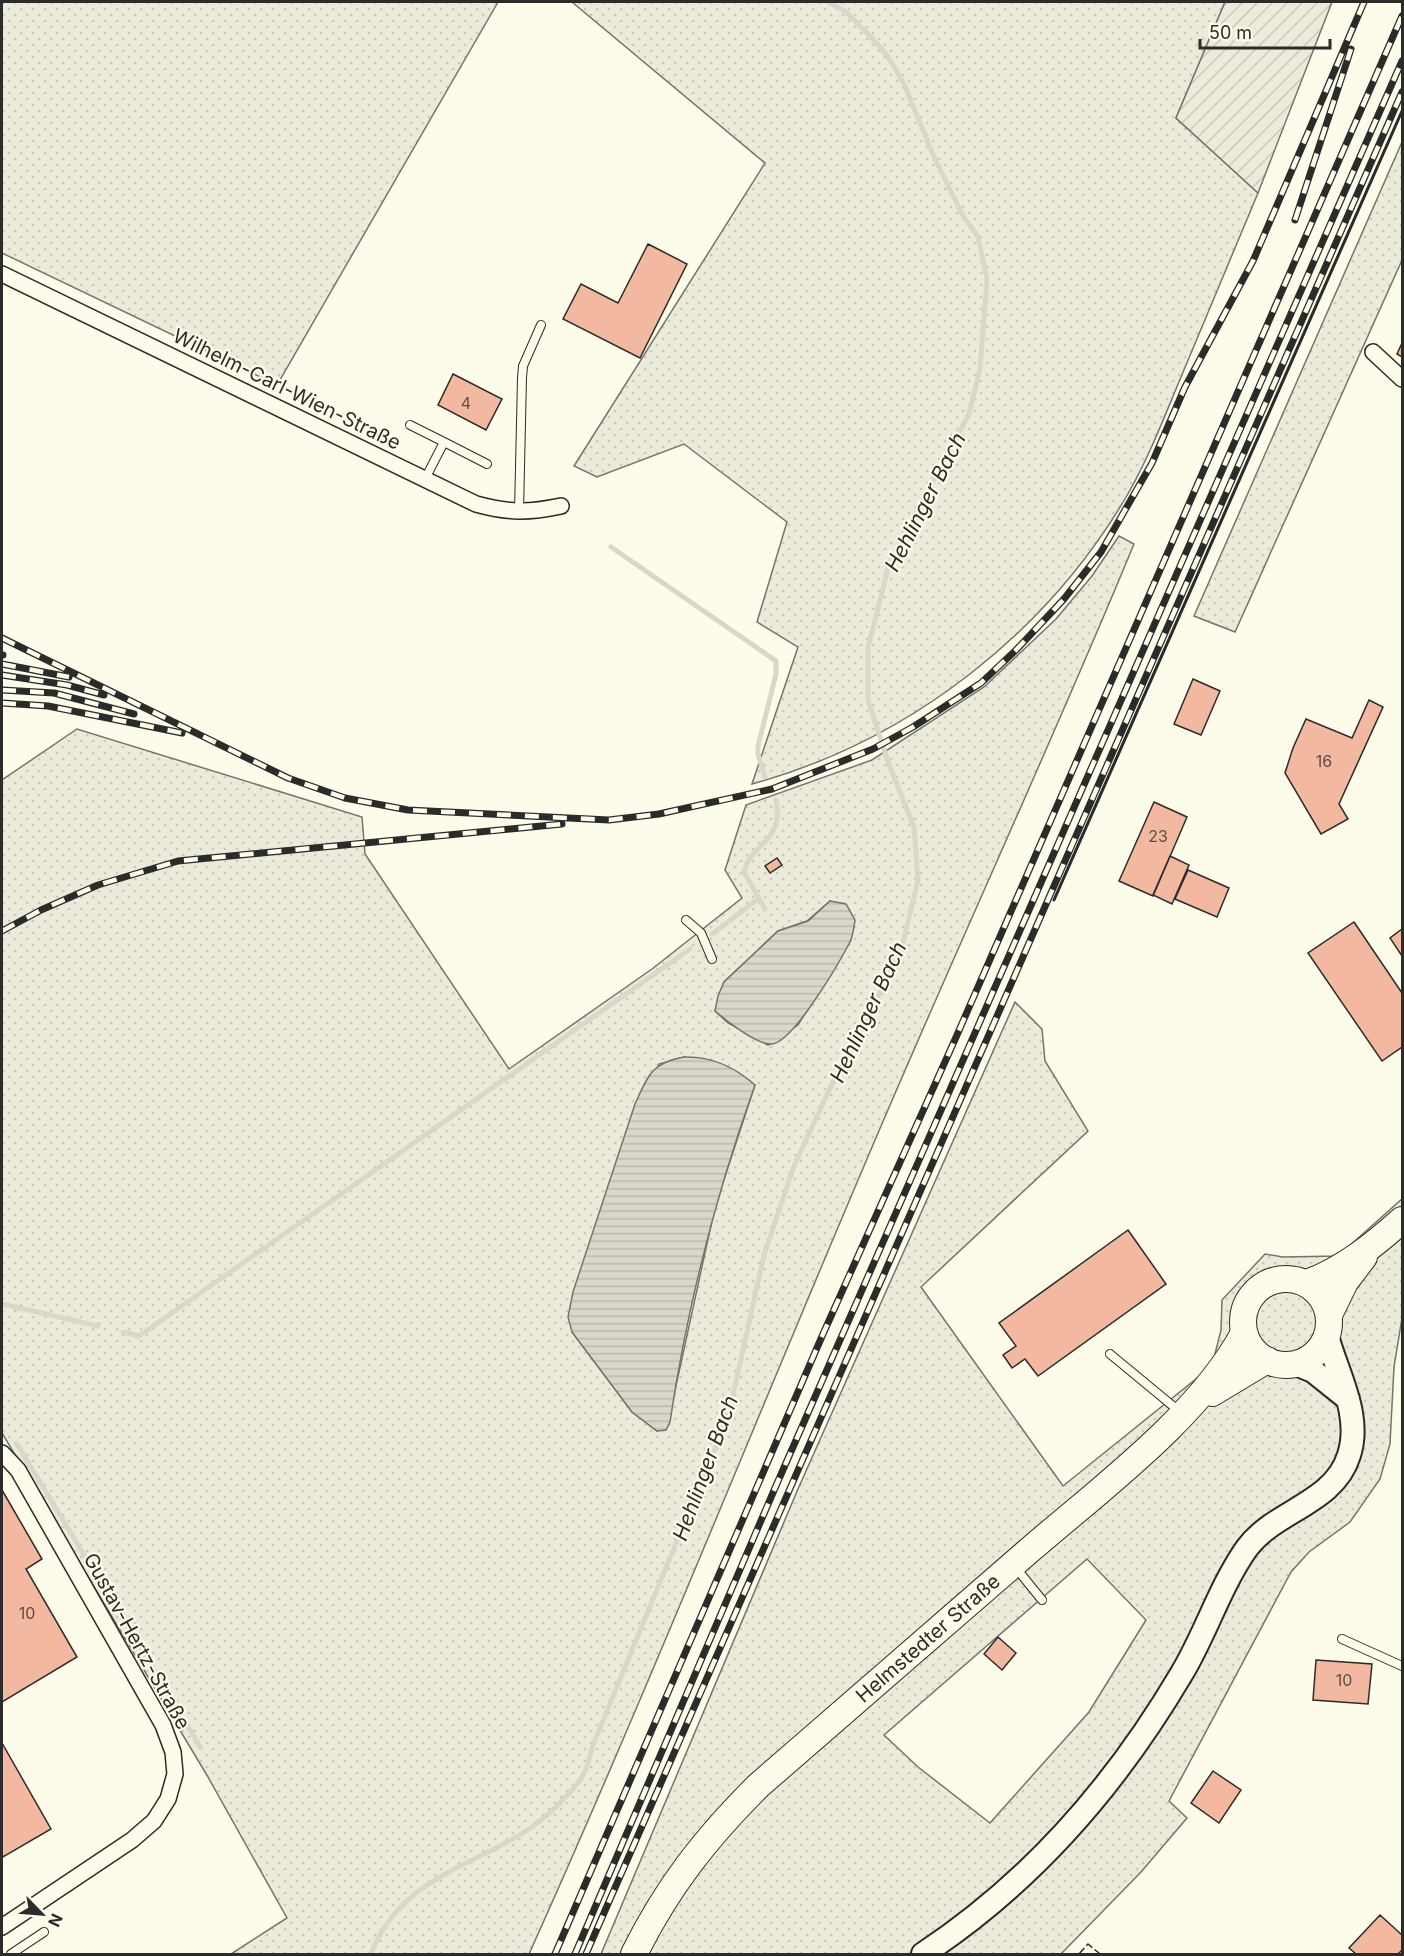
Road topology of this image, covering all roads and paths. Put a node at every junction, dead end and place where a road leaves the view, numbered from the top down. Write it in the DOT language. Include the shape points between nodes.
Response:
graph roads {
  1 [pos="2,274"];
  2 [pos="541,325"];
  3 [pos="1373,352"];
  4 [pos="1402,379"];
  5 [pos="410,425"];
  6 [pos="444,442"];
  7 [pos="487,464"];
  8 [pos="425,479"];
  9 [pos="561,506"];
  10 [pos="519,512"];
  11 [pos="686,920"];
  12 [pos="712,959"];
  13 [pos="1402,1220"];
  14 [pos="1374,1245"];
  15 [pos="1307,1283"];
  16 [pos="1328,1325"];
  17 [pos="1244,1333"];
  18 [pos="1110,1354"];
  19 [pos="1267,1360"];
  20 [pos="1296,1364"];
  21 [pos="1348,1399"];
  22 [pos="1182,1414"];
  23 [pos="2,1453"];
  24 [pos="1013,1565"];
  25 [pos="1042,1600"];
  26 [pos="1342,1639"];
  27 [pos="1402,1666"];
  28 [pos="2,1927"];
  29 [pos="44,1932"];
  30 [pos="11,1954"];
  31 [pos="634,1954"];
  32 [pos="922,1954"];
  1 -- 8 [label="street, Wilhelm-Carl-Wien-Straße"];
  2 -- 10 [label="lane" via="523,366"];
  3 -- 4 [label="street"];
  5 -- 6 [label="lane"];
  6 -- 7 [label="lane"];
  6 -- 8 [label="lane"];
  8 -- 10 [label="street, Wilhelm-Carl-Wien-Straße" via="476,504"];
  9 -- 10 [label="street, Wilhelm-Carl-Wien-Straße"];
  11 -- 12 [label="lane" via="701,933"];
  13 -- 14 [label="main road"];
  14 -- 15 [label="main road" via="1322,1278"];
  14 -- 16 [label="main road" via="1345,1282"];
  15 -- 16 [label="main road" via="1318,1291"];
  15 -- 17 [label="main road" via="1282,1278 1258,1288 1245,1309"];
  16 -- 20 [label="main road" via="1316,1354"];
  16 -- 21 [label="main road"];
  17 -- 19 [label="main road" via="1251,1347"];
  17 -- 22 [label="main road, Helmstedter Straße" via="1231,1358"];
  18 -- 22 [label="lane"];
  19 -- 20 [label="main road"];
  19 -- 22 [label="main road, Helmstedter Straße"];
  20 -- 21 [label="main road" via="1313,1371"];
  21 -- 32 [label="main road" via="1352,1434 1350,1454 1342,1470 1320,1494 1263,1532 1248,1547 1179,1678 1108,1783 1048,1852 995,1903"];
  22 -- 24 [label="main road, Helmstedter Straße"];
  23 -- 28 [label="street, Gustav-Hertz-Straße" via="18,1470 163,1725 173,1752 175,1774 168,1798 154,1821 140,1834"];
  24 -- 25 [label="lane"];
  24 -- 31 [label="main road, Helmstedter Straße" via="759,1786 705,1840"];
  26 -- 27 [label="lane"];
  29 -- 30 [label="lane"];
}
